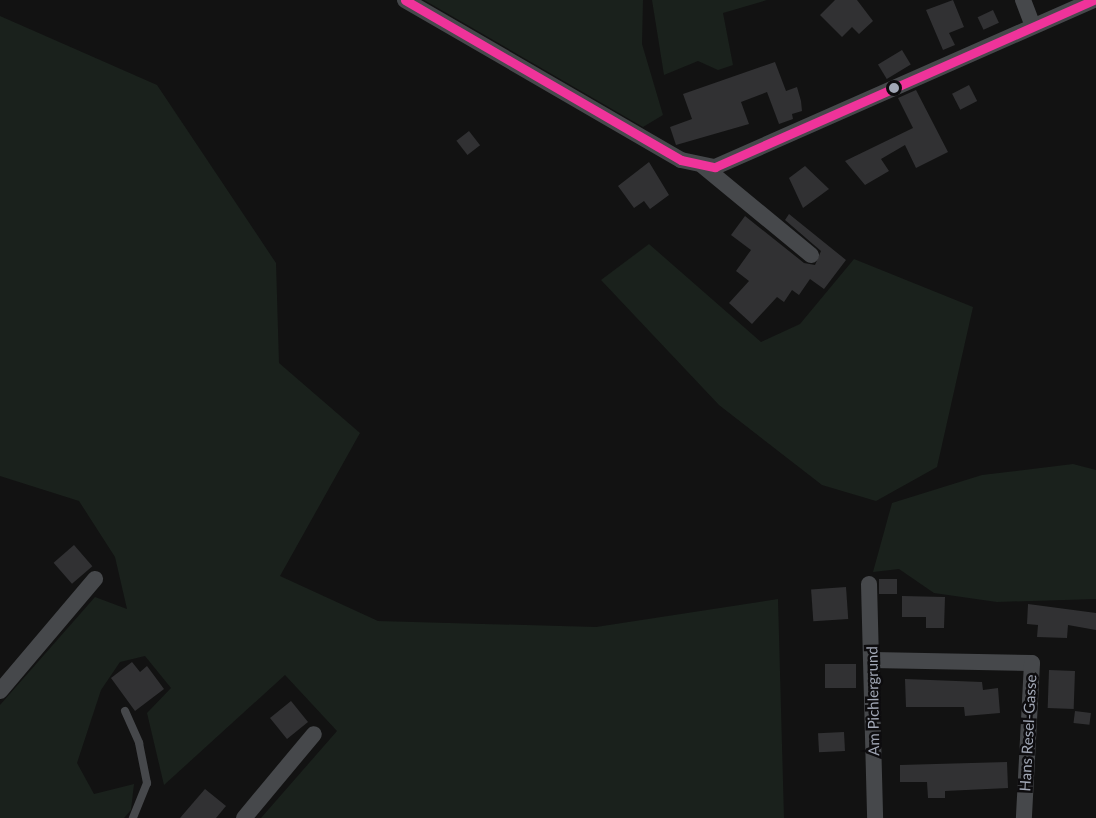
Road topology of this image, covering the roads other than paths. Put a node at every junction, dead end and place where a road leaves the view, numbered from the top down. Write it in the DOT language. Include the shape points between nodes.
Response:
graph roads {
  1 [pos="405,0"];
  2 [pos="1023,0"];
  3 [pos="1094,0"];
  4 [pos="1032,24"];
  5 [pos="703,166"];
  6 [pos="811,255"];
  7 [pos="95,579"];
  8 [pos="869,584"];
  9 [pos="872,660"];
  10 [pos="0,691"];
  11 [pos="125,711"];
  12 [pos="314,734"];
  13 [pos="132,818"];
  14 [pos="244,818"];
  15 [pos="875,818"];
  16 [pos="1024,818"];
  1 -- 5 [label="street" via="681,160"];
  2 -- 4 [label="street"];
  3 -- 4 [label="street"];
  4 -- 5 [label="street" via="726,163"];
  5 -- 6 [label="street"];
  7 -- 10 [label="street"];
  8 -- 9 [label="street, Am Pichlergrund"];
  9 -- 15 [label="street, Am Pichlergrund"];
  9 -- 16 [label="street, Hans Resel-Gasse" via="1032,663"];
  11 -- 13 [label="lane" via="139,742 147,783"];
  12 -- 14 [label="street"];
}
